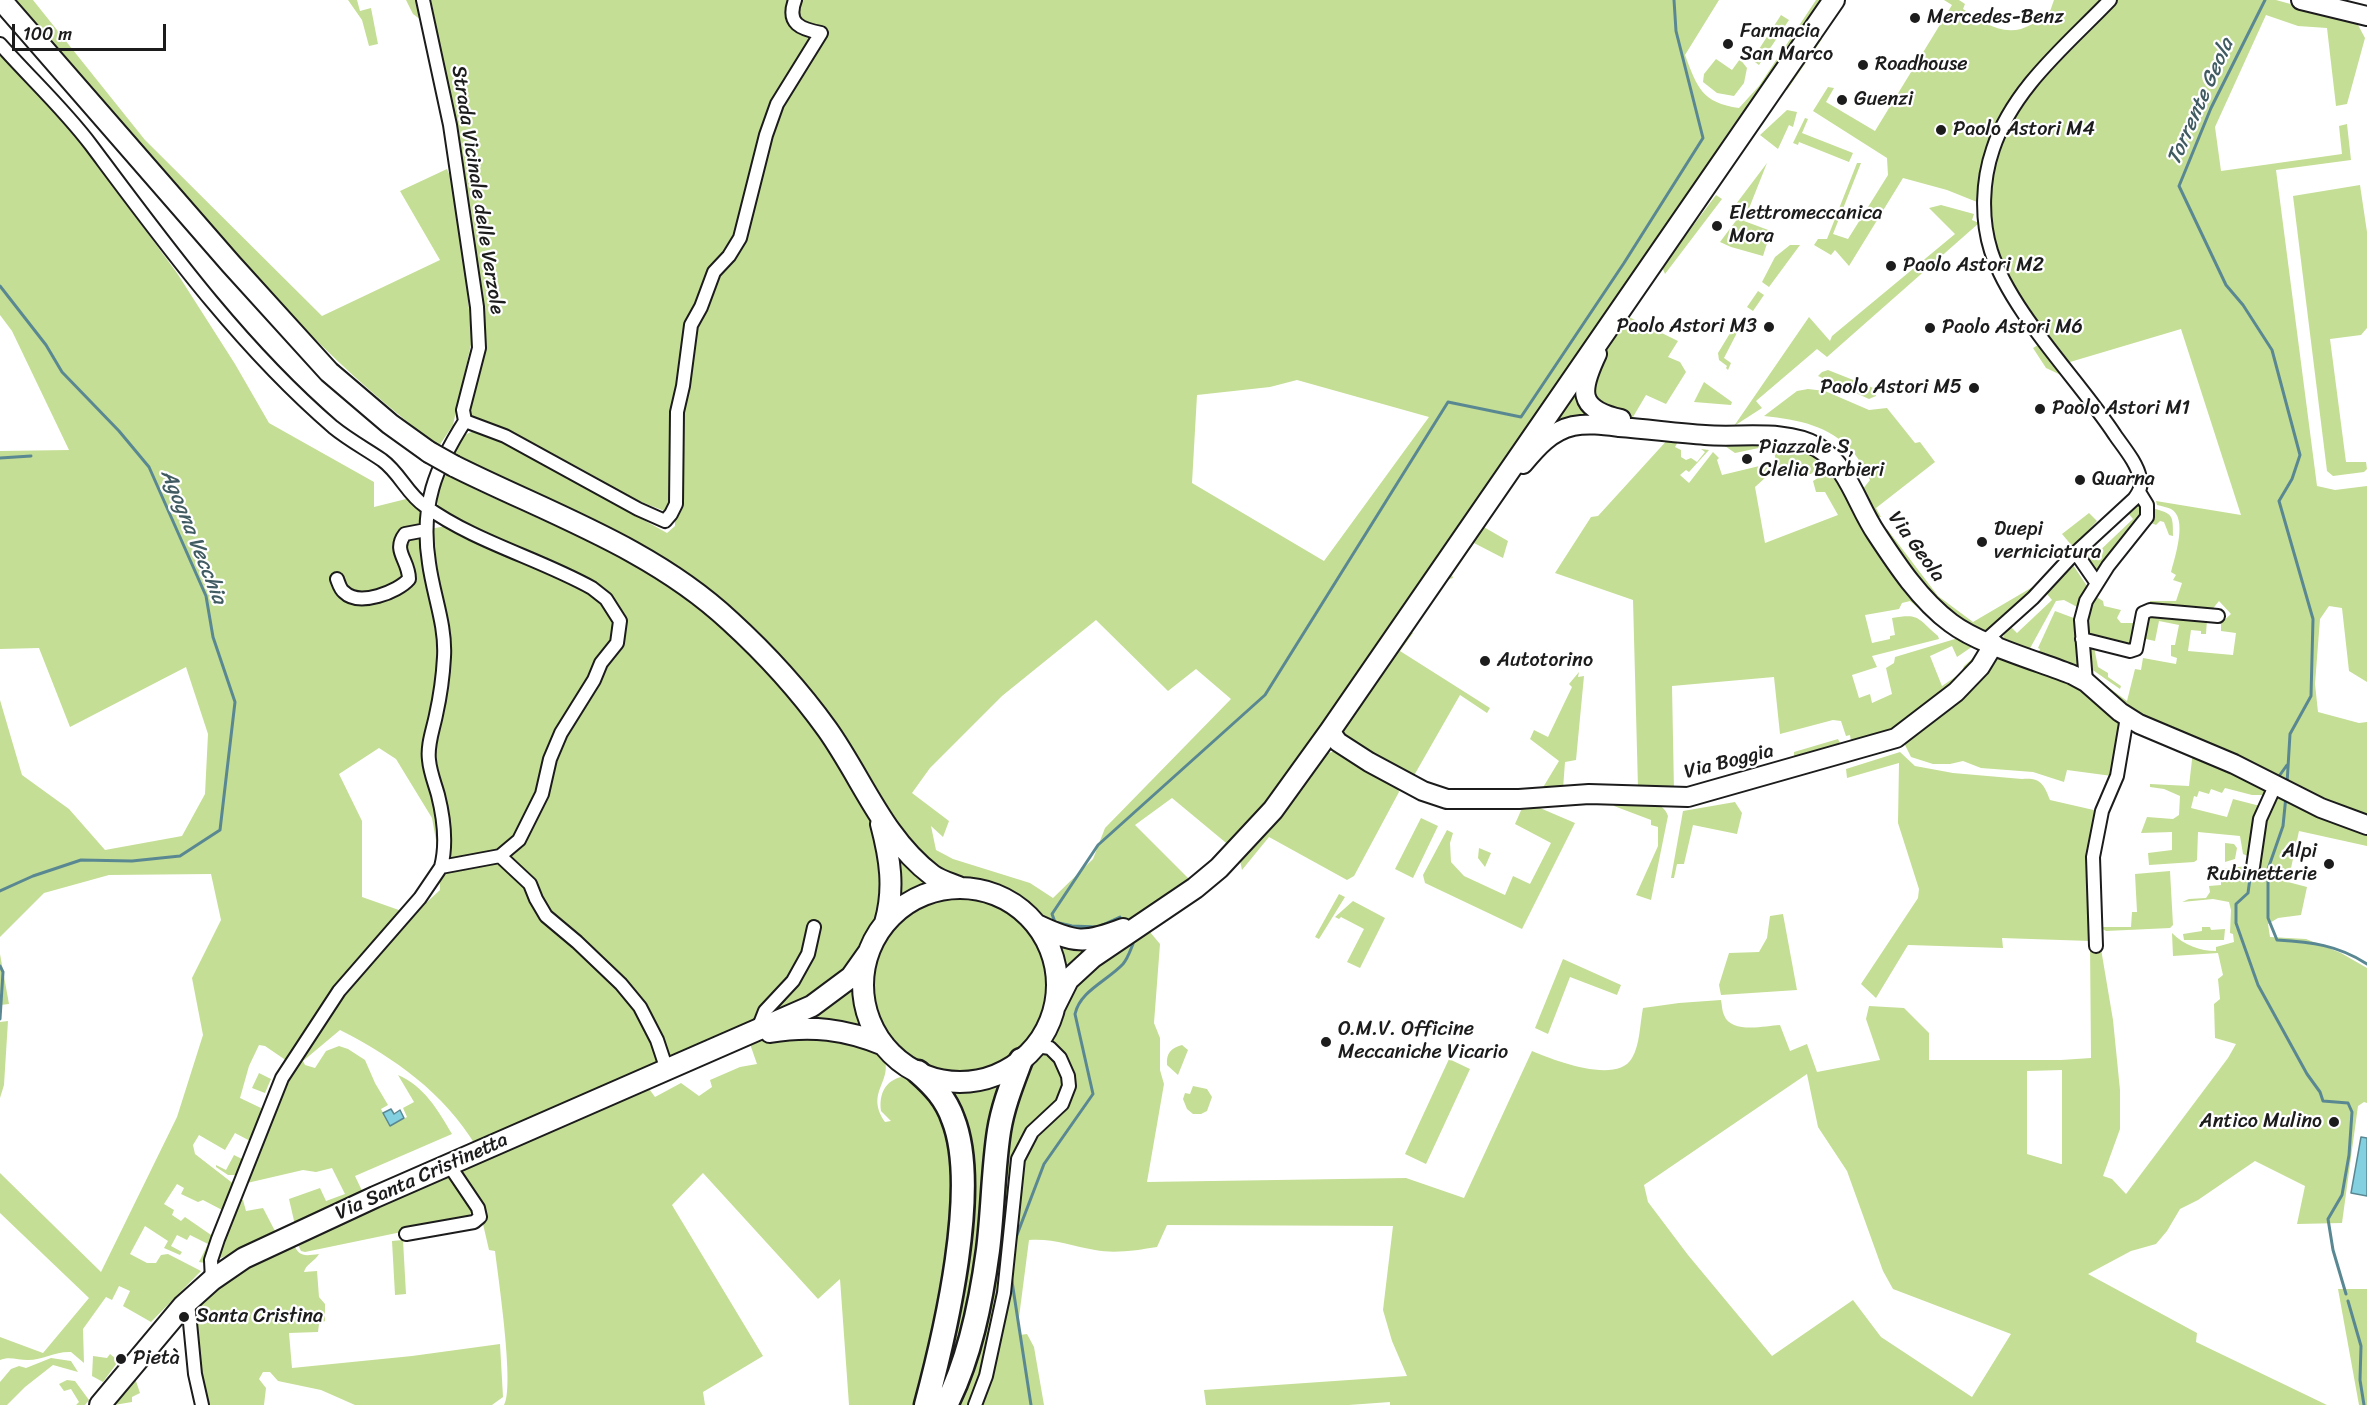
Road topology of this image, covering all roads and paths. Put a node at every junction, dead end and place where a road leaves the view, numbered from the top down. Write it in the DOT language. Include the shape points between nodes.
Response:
graph roads {
  1 [pos="1,0"];
  2 [pos="423,0"];
  3 [pos="795,0"];
  4 [pos="1834,0"];
  5 [pos="2110,0"];
  6 [pos="2301,0"];
  7 [pos="2367,16"];
  8 [pos="0,44"];
  9 [pos="1609,328"];
  10 [pos="465,421"];
  11 [pos="1676,431"];
  12 [pos="2139,492"];
  13 [pos="1488,503"];
  14 [pos="428,508"];
  15 [pos="426,530"];
  16 [pos="2076,553"];
  17 [pos="337,579"];
  18 [pos="2097,582"];
  19 [pos="2218,616"];
  20 [pos="2082,639"];
  21 [pos="1990,643"];
  22 [pos="2086,682"];
  23 [pos="2127,717"];
  24 [pos="1330,731"];
  25 [pos="1317,749"];
  26 [pos="1369,762"];
  27 [pos="2283,789"];
  28 [pos="880,819"];
  29 [pos="2367,825"];
  30 [pos="500,856"];
  31 [pos="441,867"];
  32 [pos="2253,867"];
  33 [pos="961,888"];
  34 [pos="1164,910"];
  35 [pos="885,923"];
  36 [pos="1036,924"];
  37 [pos="814,927"];
  38 [pos="2096,946"];
  39 [pos="868,953"];
  40 [pos="1055,1006"];
  41 [pos="751,1034"];
  42 [pos="884,1045"];
  43 [pos="1028,1053"];
  44 [pos="667,1070"];
  45 [pos="918,1072"];
  46 [pos="449,1165"];
  47 [pos="406,1234"];
  48 [pos="212,1280"];
  49 [pos="188,1302"];
  50 [pos="100,1405"];
  51 [pos="202,1405"];
  52 [pos="926,1405"];
  53 [pos="946,1405"];
  54 [pos="975,1405"];
  1 -- 28 [label="main road, bridge" via="329,372 429,452 640,556 729,619 826,728 851,764"];
  2 -- 10 [label="street, Strada Vicinale delle Verzole" via="450,125 477,307 479,348 463,410"];
  3 -- 10 [label="street" via="794,20 802,29 821,33 777,104 740,238 714,272 691,326 676,412 676,504 671,514 665,521 638,509 505,436"];
  4 -- 9 [label="main road"];
  5 -- 12 [label="street" via="2017,100 1988,165 1984,208 1991,251 2000,272 2021,309 2136,467"];
  6 -- 7 [label="street"];
  8 -- 14 [label="street" via="90,143 204,293 249,345 334,427 383,461 406,484 410,494"];
  9 -- 11 [label="street, Via Geola" via="1584,385 1588,403 1604,415"];
  9 -- 13 [label="main road"];
  10 -- 14 [label="street" via="433,480"];
  11 -- 13 [label="street, Via Geola" via="1588,424 1564,429 1539,446"];
  11 -- 21 [label="street, Via Geola" via="1786,438 1828,455 1875,531 1931,606 1953,624"];
  12 -- 16 [label="street"];
  12 -- 18 [label="street" via="2147,505 2147,518"];
  13 -- 24 [label="main road"];
  14 -- 15 [label="street"];
  14 -- 30 [label="street" via="460,527 592,588 606,599 620,621 617,643 601,663 561,733 542,794 524,831"];
  15 -- 17 [label="street" via="405,534 400,540 400,552 409,568 409,579 402,587 364,598 351,597 342,591"];
  15 -- 31 [label="street" via="444,656 428,749 443,820"];
  16 -- 18 [label="street"];
  16 -- 21 [label="street"];
  18 -- 20 [label="street" via="2086,601"];
  19 -- 20 [label="street" via="2150,610 2143,613 2136,649 2130,651"];
  20 -- 22 [label="street"];
  21 -- 22 [label="street, Via Geola"];
  21 -- 26 [label="street, Via Boggia" via="1980,667 1956,692 1896,738 1704,794 1671,798 1589,794 1447,799 1423,791"];
  22 -- 23 [label="street, Via Geola"];
  23 -- 27 [label="street, Via Geola"];
  23 -- 38 [label="street" via="2117,776 2102,811 2094,857"];
  24 -- 25 [label="main road"];
  24 -- 26 [label="street, Via Boggia"];
  25 -- 26 [label="street, Via Boggia" via="1338,748"];
  25 -- 34 [label="main road" via="1238,848"];
  27 -- 29 [label="street, Via Geola"];
  27 -- 32 [label="street" via="2260,819"];
  28 -- 33 [label="main road" via="933,876"];
  28 -- 35 [label="main road" via="892,883"];
  30 -- 31 [label="street"];
  30 -- 44 [label="street" via="530,884 546,916 640,1007"];
  31 -- 48 [label="street" via="420,898 339,992 282,1078 211,1260"];
  33 -- 35 [label="main road" via="939,890 918,898"];
  33 -- 36 [label="main road" via="1002,897 1022,909"];
  34 -- 36 [label="main road" via="1101,937 1082,940 1066,939"];
  34 -- 40 [label="main road" via="1093,957 1068,980"];
  35 -- 39 [label="main road"];
  36 -- 40 [label="main road" via="1055,963"];
  37 -- 41 [label="street" via="808,954 793,981 765,1011"];
  39 -- 41 [label="main road, Via Santa Cristinetta" via="851,977 834,991 812,1006"];
  39 -- 42 [label="main road" via="863,984 865,1006"];
  40 -- 43 [label="main road" via="1048,1026"];
  41 -- 42 [label="main road, Via Santa Cristinetta" via="816,1027 848,1032"];
  41 -- 44 [label="main road, Via Santa Cristinetta"];
  42 -- 45 [label="main road"];
  43 -- 45 [label="main road" via="992,1076 970,1081 939,1079"];
  43 -- 53 [label="highway" via="1007,1095 999,1130 979,1302"];
  43 -- 54 [label="street" via="1050,1048 1060,1058 1069,1086 1062,1104 1032,1132 1018,1159 1004,1293 986,1376"];
  44 -- 46 [label="main road, Via Santa Cristinetta"];
  45 -- 52 [label="highway" via="938,1090 948,1106 959,1138 962,1173 950,1301"];
  46 -- 47 [label="street" via="480,1216 474,1222"];
  46 -- 48 [label="main road, Via Santa Cristinetta" via="244,1258"];
  48 -- 49 [label="main road, Via Santa Cristinetta"];
  49 -- 50 [label="main road, Via Santa Cristinetta"];
  49 -- 51 [label="street"];
}
